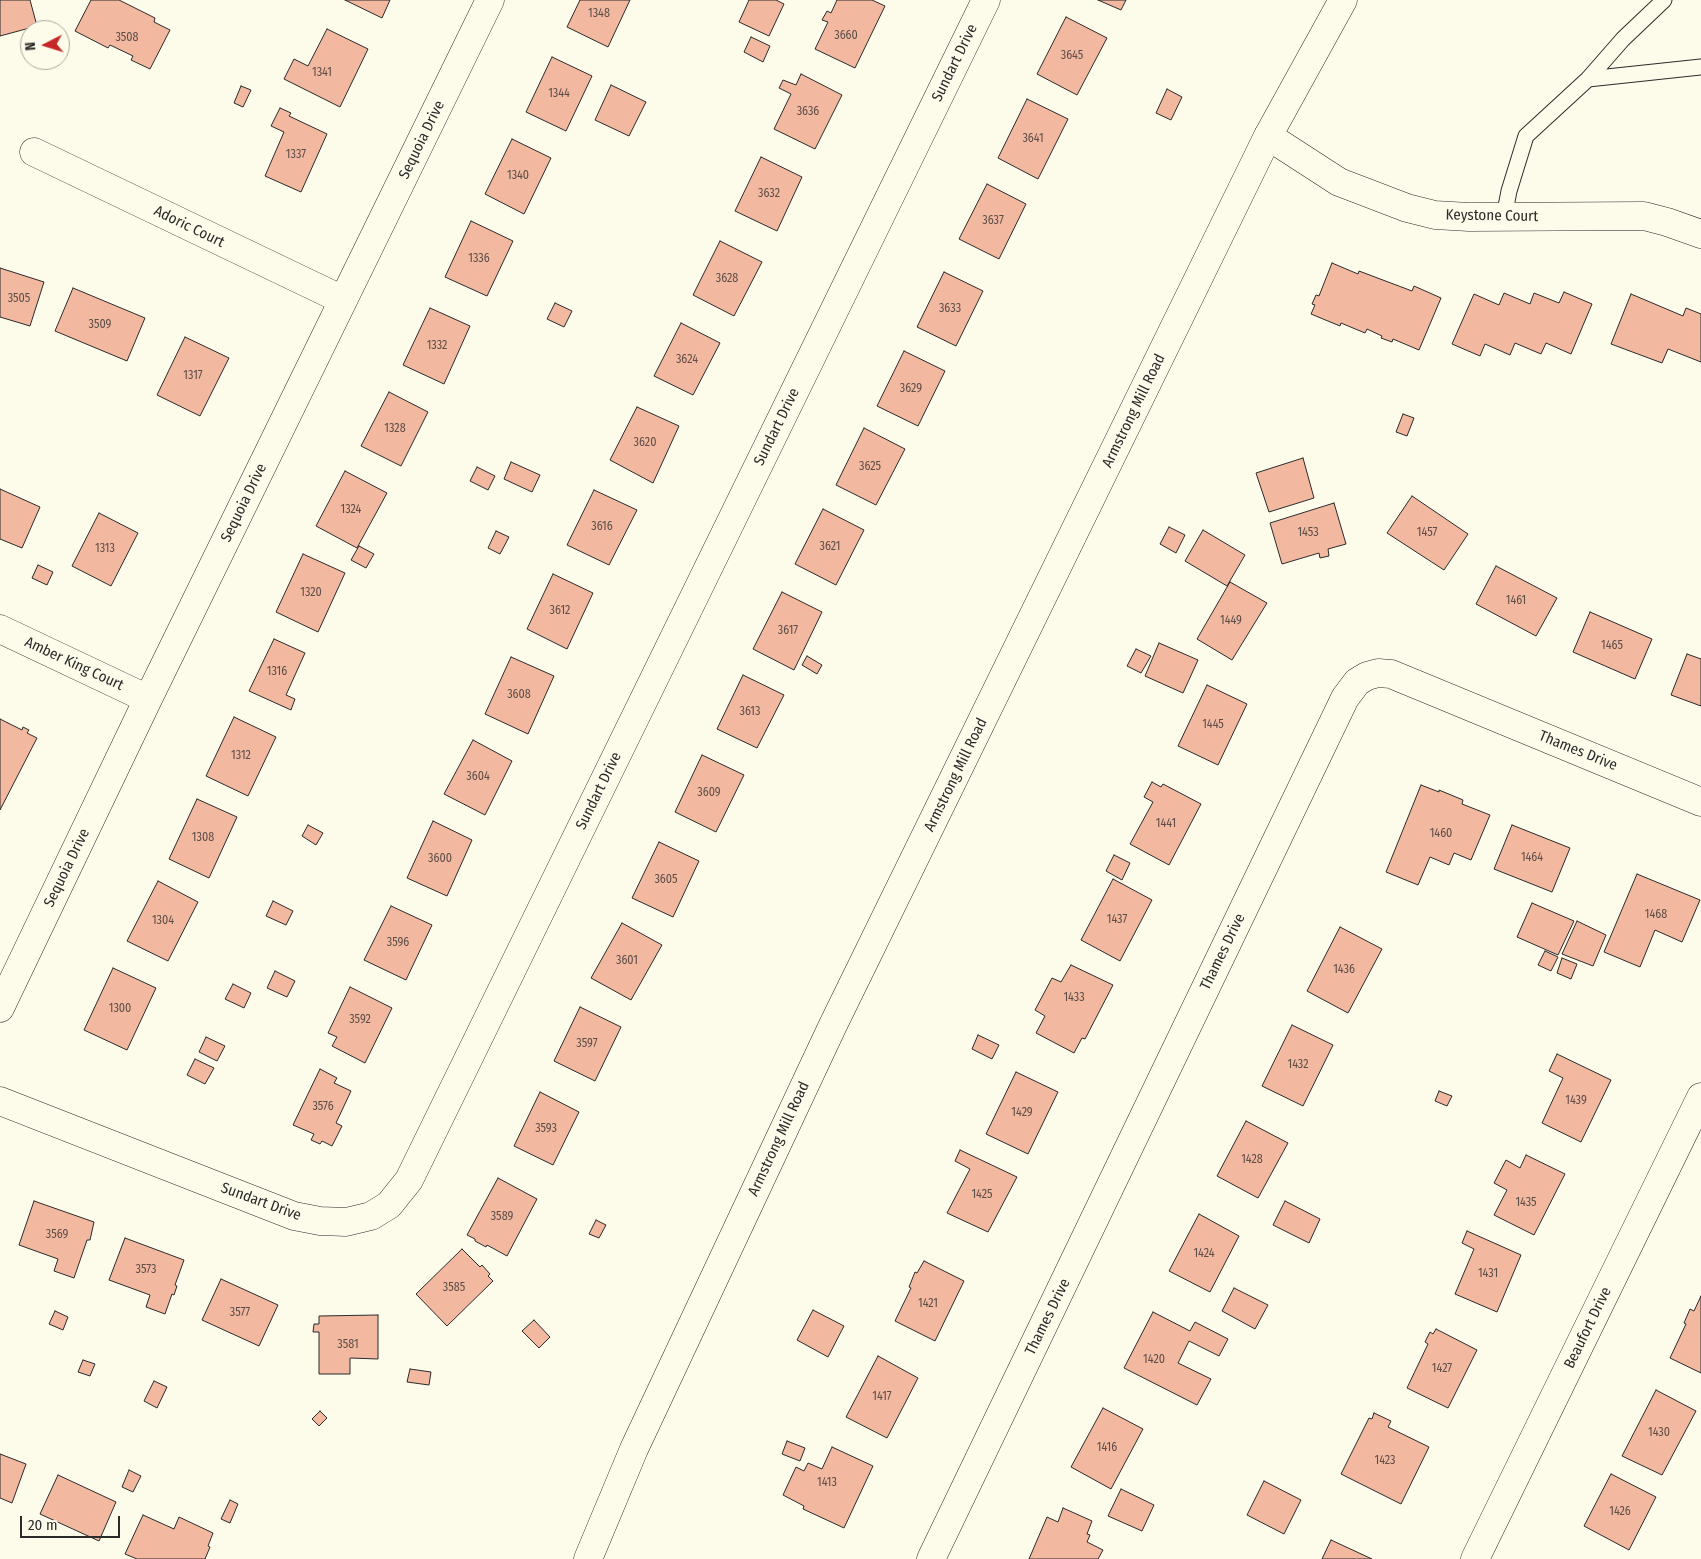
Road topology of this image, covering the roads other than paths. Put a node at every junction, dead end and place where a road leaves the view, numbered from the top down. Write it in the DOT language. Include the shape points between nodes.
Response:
graph roads {
  1 [pos="490,0"];
  2 [pos="986,0"];
  3 [pos="1343,0"];
  4 [pos="1664,0"];
  5 [pos="1701,67"];
  6 [pos="1588,79"];
  7 [pos="1268,136"];
  8 [pos="34,152"];
  9 [pos="1504,217"];
  10 [pos="1701,234"];
  11 [pos="343,300"];
  12 [pos="0,629"];
  13 [pos="148,699"];
  14 [pos="1701,802"];
  15 [pos="0,1008"];
  16 [pos="1701,1097"];
  17 [pos="0,1101"];
  18 [pos="588,1559"];
  19 [pos="931,1559"];
  20 [pos="1475,1559"];
  1 -- 11 [label="street, Sequoia Drive"];
  2 -- 17 [label="street, Sundart Drive" via="409,1180 389,1205 371,1216 346,1222 294,1216"];
  3 -- 7 [label="street, Armstrong Mill Road"];
  4 -- 6 [label="lane" via="1623,39"];
  5 -- 6 [label="lane"];
  6 -- 9 [label="lane" via="1526,136"];
  7 -- 9 [label="street, Keystone Court" via="1339,182 1407,208 1435,215"];
  7 -- 18 [label="street, Armstrong Mill Road" via="833,1025 634,1448"];
  8 -- 11 [label="street, Adoric Court"];
  9 -- 10 [label="street, Keystone Court" via="1644,216"];
  11 -- 13 [label="street, Sequoia Drive"];
  12 -- 13 [label="street, Amber King Court"];
  13 -- 15 [label="street, Sequoia Drive"];
  14 -- 19 [label="street, Thames Drive" via="1391,674 1378,673 1357,682 1345,698"];
  16 -- 20 [label="street, Beaufort Drive"];
}
